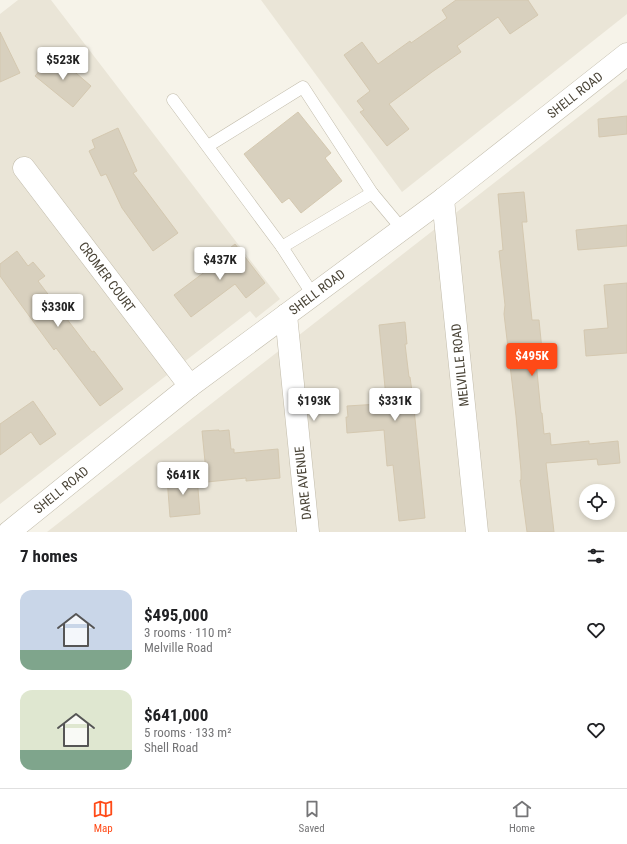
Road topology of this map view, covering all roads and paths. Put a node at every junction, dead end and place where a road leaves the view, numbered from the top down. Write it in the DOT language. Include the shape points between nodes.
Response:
graph roads {
  1 [pos="627,54"];
  2 [pos="173,100"];
  3 [pos="208,146"];
  4 [pos="24,168"];
  5 [pos="372,193"];
  6 [pos="443,199"];
  7 [pos="402,229"];
  8 [pos="282,248"];
  9 [pos="312,295"];
  10 [pos="286,315"];
  11 [pos="190,386"];
  12 [pos="10,532"];
  13 [pos="308,532"];
  14 [pos="477,532"];
  1 -- 6 [label="street, SHELL ROAD"];
  2 -- 3 [label="lane"];
  3 -- 5 [label="lane" via="303,87"];
  3 -- 8 [label="lane"];
  4 -- 11 [label="street, CROMER COURT"];
  5 -- 7 [label="lane"];
  5 -- 8 [label="lane"];
  6 -- 7 [label="street, SHELL ROAD"];
  6 -- 14 [label="street, MELVILLE ROAD"];
  7 -- 9 [label="street, SHELL ROAD"];
  8 -- 9 [label="lane"];
  9 -- 10 [label="street, SHELL ROAD"];
  10 -- 11 [label="street, SHELL ROAD"];
  10 -- 13 [label="street, DARE AVENUE"];
  11 -- 12 [label="street, SHELL ROAD"];
}
